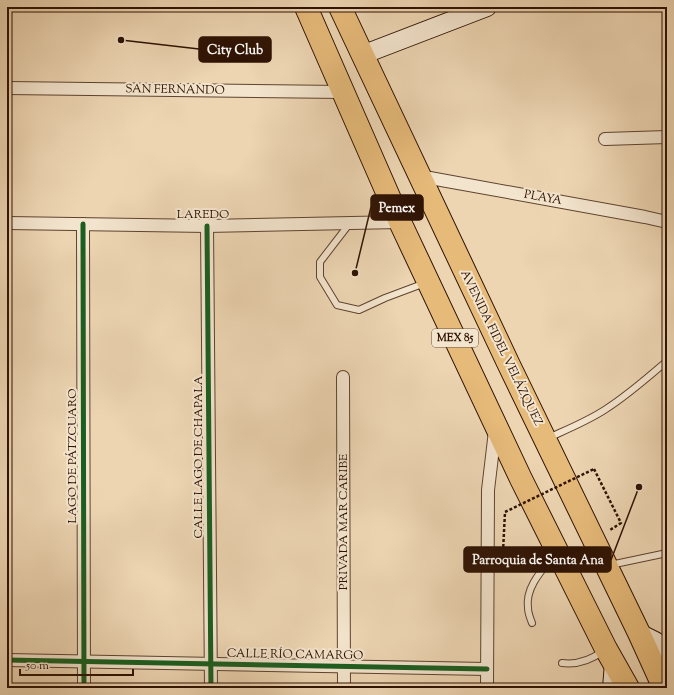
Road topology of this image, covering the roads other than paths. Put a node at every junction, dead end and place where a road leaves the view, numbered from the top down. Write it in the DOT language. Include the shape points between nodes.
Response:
graph roads {
  1 [pos="306,7"];
  2 [pos="487,7"];
  3 [pos="344,9"];
  4 [pos="362,55"];
  5 [pos="7,88"];
  6 [pos="342,92"];
  7 [pos="667,137"];
  8 [pos="605,139"];
  9 [pos="419,176"];
  10 [pos="400,222"];
  11 [pos="667,222"];
  12 [pos="7,223"];
  13 [pos="350,223"];
  14 [pos="83,224"];
  15 [pos="207,226"];
  16 [pos="428,282"];
  17 [pos="667,361"];
  18 [pos="343,377"];
  19 [pos="496,424"];
  20 [pos="545,439"];
  21 [pos="557,552"];
  22 [pos="667,552"];
  23 [pos="607,566"];
  24 [pos="532,624"];
  25 [pos="639,632"];
  26 [pos="667,651"];
  27 [pos="610,656"];
  28 [pos="7,660"];
  29 [pos="84,661"];
  30 [pos="562,663"];
  31 [pos="210,664"];
  32 [pos="344,666"];
  33 [pos="487,669"];
  34 [pos="84,688"];
  35 [pos="211,688"];
  36 [pos="344,688"];
  37 [pos="487,688"];
  38 [pos="612,688"];
  39 [pos="628,688"];
  40 [pos="664,688"];
  1 -- 6 [label="highway, MEX 85"];
  2 -- 4 [label="street"];
  3 -- 4 [label="highway, AVENIDA FIDEL VELÁZQUEZ / MEX 85"];
  4 -- 9 [label="highway, AVENIDA FIDEL VELÁZQUEZ / MEX 85"];
  5 -- 6 [label="street, SAN FERNANDO"];
  6 -- 10 [label="highway, MEX 85"];
  7 -- 8 [label="street"];
  9 -- 11 [label="street, PLAYA"];
  9 -- 20 [label="highway, AVENIDA FIDEL VELÁZQUEZ / MEX 85"];
  10 -- 13 [label="street, LAREDO"];
  10 -- 16 [label="highway, MEX 85"];
  12 -- 14 [label="street, LAREDO"];
  13 -- 15 [label="street, LAREDO"];
  13 -- 16 [label="lane" via="320,262 320,277 337,304 359,310"];
  14 -- 15 [label="street, LAREDO"];
  14 -- 29 [label="street, LAGO DE PÁTZCUARO"];
  15 -- 31 [label="street, CALLE LAGO DE CHAPALA"];
  16 -- 19 [label="highway, MEX 85"];
  17 -- 20 [label="lane" via="606,410"];
  18 -- 32 [label="street, PRIVADA MAR CARIBE"];
  19 -- 21 [label="highway, MEX 85"];
  19 -- 33 [label="street" via="488,490"];
  20 -- 23 [label="highway, AVENIDA FIDEL VELÁZQUEZ / MEX 85"];
  21 -- 24 [label="lane" via="531,587 528,608"];
  21 -- 27 [label="highway, MEX 85"];
  22 -- 23 [label="lane"];
  23 -- 25 [label="highway, AVENIDA FIDEL VELÁZQUEZ / MEX 85"];
  25 -- 26 [label="street"];
  25 -- 40 [label="highway, AVENIDA FIDEL VELÁZQUEZ / MEX 85"];
  27 -- 30 [label="lane" via="597,656 578,663"];
  27 -- 38 [label="street"];
  27 -- 39 [label="highway, MEX 85"];
  28 -- 29 [label="street, CALLE RÍO CAMARGO"];
  29 -- 31 [label="street, CALLE RÍO CAMARGO"];
  29 -- 34 [label="street, LAGO DE PÁTZCUARO"];
  31 -- 32 [label="street, CALLE RÍO CAMARGO"];
  31 -- 35 [label="street, CALLE LAGO DE CHAPALA"];
  32 -- 33 [label="street, CALLE RÍO CAMARGO"];
  32 -- 36 [label="street, PRIVADA MAR CARIBE"];
  33 -- 37 [label="street"];
}
